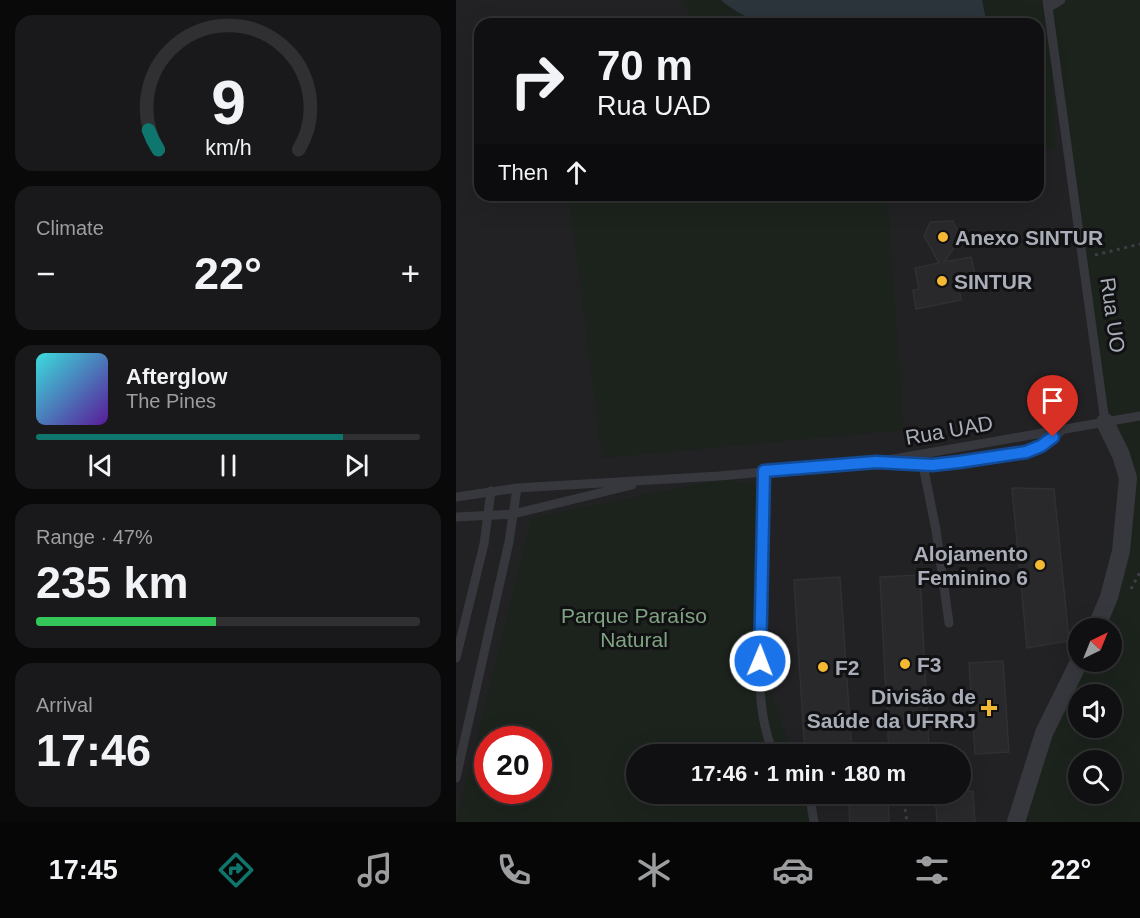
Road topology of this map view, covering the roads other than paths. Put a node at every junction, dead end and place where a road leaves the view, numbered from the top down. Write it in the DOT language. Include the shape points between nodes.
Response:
graph roads {
  1 [pos="1061,0"];
  2 [pos="1047,4"];
  3 [pos="1140,416"];
  4 [pos="1105,422"];
  5 [pos="1066,428"];
  6 [pos="876,462"];
  7 [pos="923,465"];
  8 [pos="764,471"];
  9 [pos="655,480"];
  10 [pos="517,488"];
  11 [pos="491,491"];
  12 [pos="456,497"];
  13 [pos="513,514"];
  14 [pos="488,516"];
  15 [pos="456,517"];
  16 [pos="1100,618"];
  17 [pos="949,623"];
  18 [pos="456,658"];
  19 [pos="1074,672"];
  20 [pos="769,744"];
  21 [pos="456,778"];
  22 [pos="811,804"];
  23 [pos="814,822"];
  24 [pos="1016,822"];
  1 -- 2 [label="lane"];
  2 -- 4 [label="lane, Rua UO"];
  3 -- 4 [label="lane, Rua UAD"];
  4 -- 5 [label="lane, Rua UAD"];
  4 -- 16 [label="street, Rua UO" via="1128,478 1123,541"];
  5 -- 6 [label="lane, Rua UAD"];
  5 -- 7 [label="lane" via="1026,452"];
  6 -- 7 [label="lane"];
  6 -- 8 [label="lane, Rua UAD"];
  7 -- 17 [label="lane"];
  8 -- 9 [label="lane, Rua UAD"];
  8 -- 20 [label="lane" via="760,661"];
  9 -- 10 [label="lane, Rua UAD"];
  9 -- 13 [label="lane, Rua UAD"];
  10 -- 11 [label="lane, Rua UAD"];
  10 -- 13 [label="lane"];
  11 -- 12 [label="lane, Rua UAD"];
  11 -- 14 [label="lane"];
  13 -- 14 [label="lane, Rua UAD"];
  13 -- 21 [label="lane"];
  14 -- 15 [label="lane, Rua UAD"];
  14 -- 18 [label="lane"];
  19 -- 24 [label="street" via="1044,733"];
  22 -- 23 [label="lane"];
}
